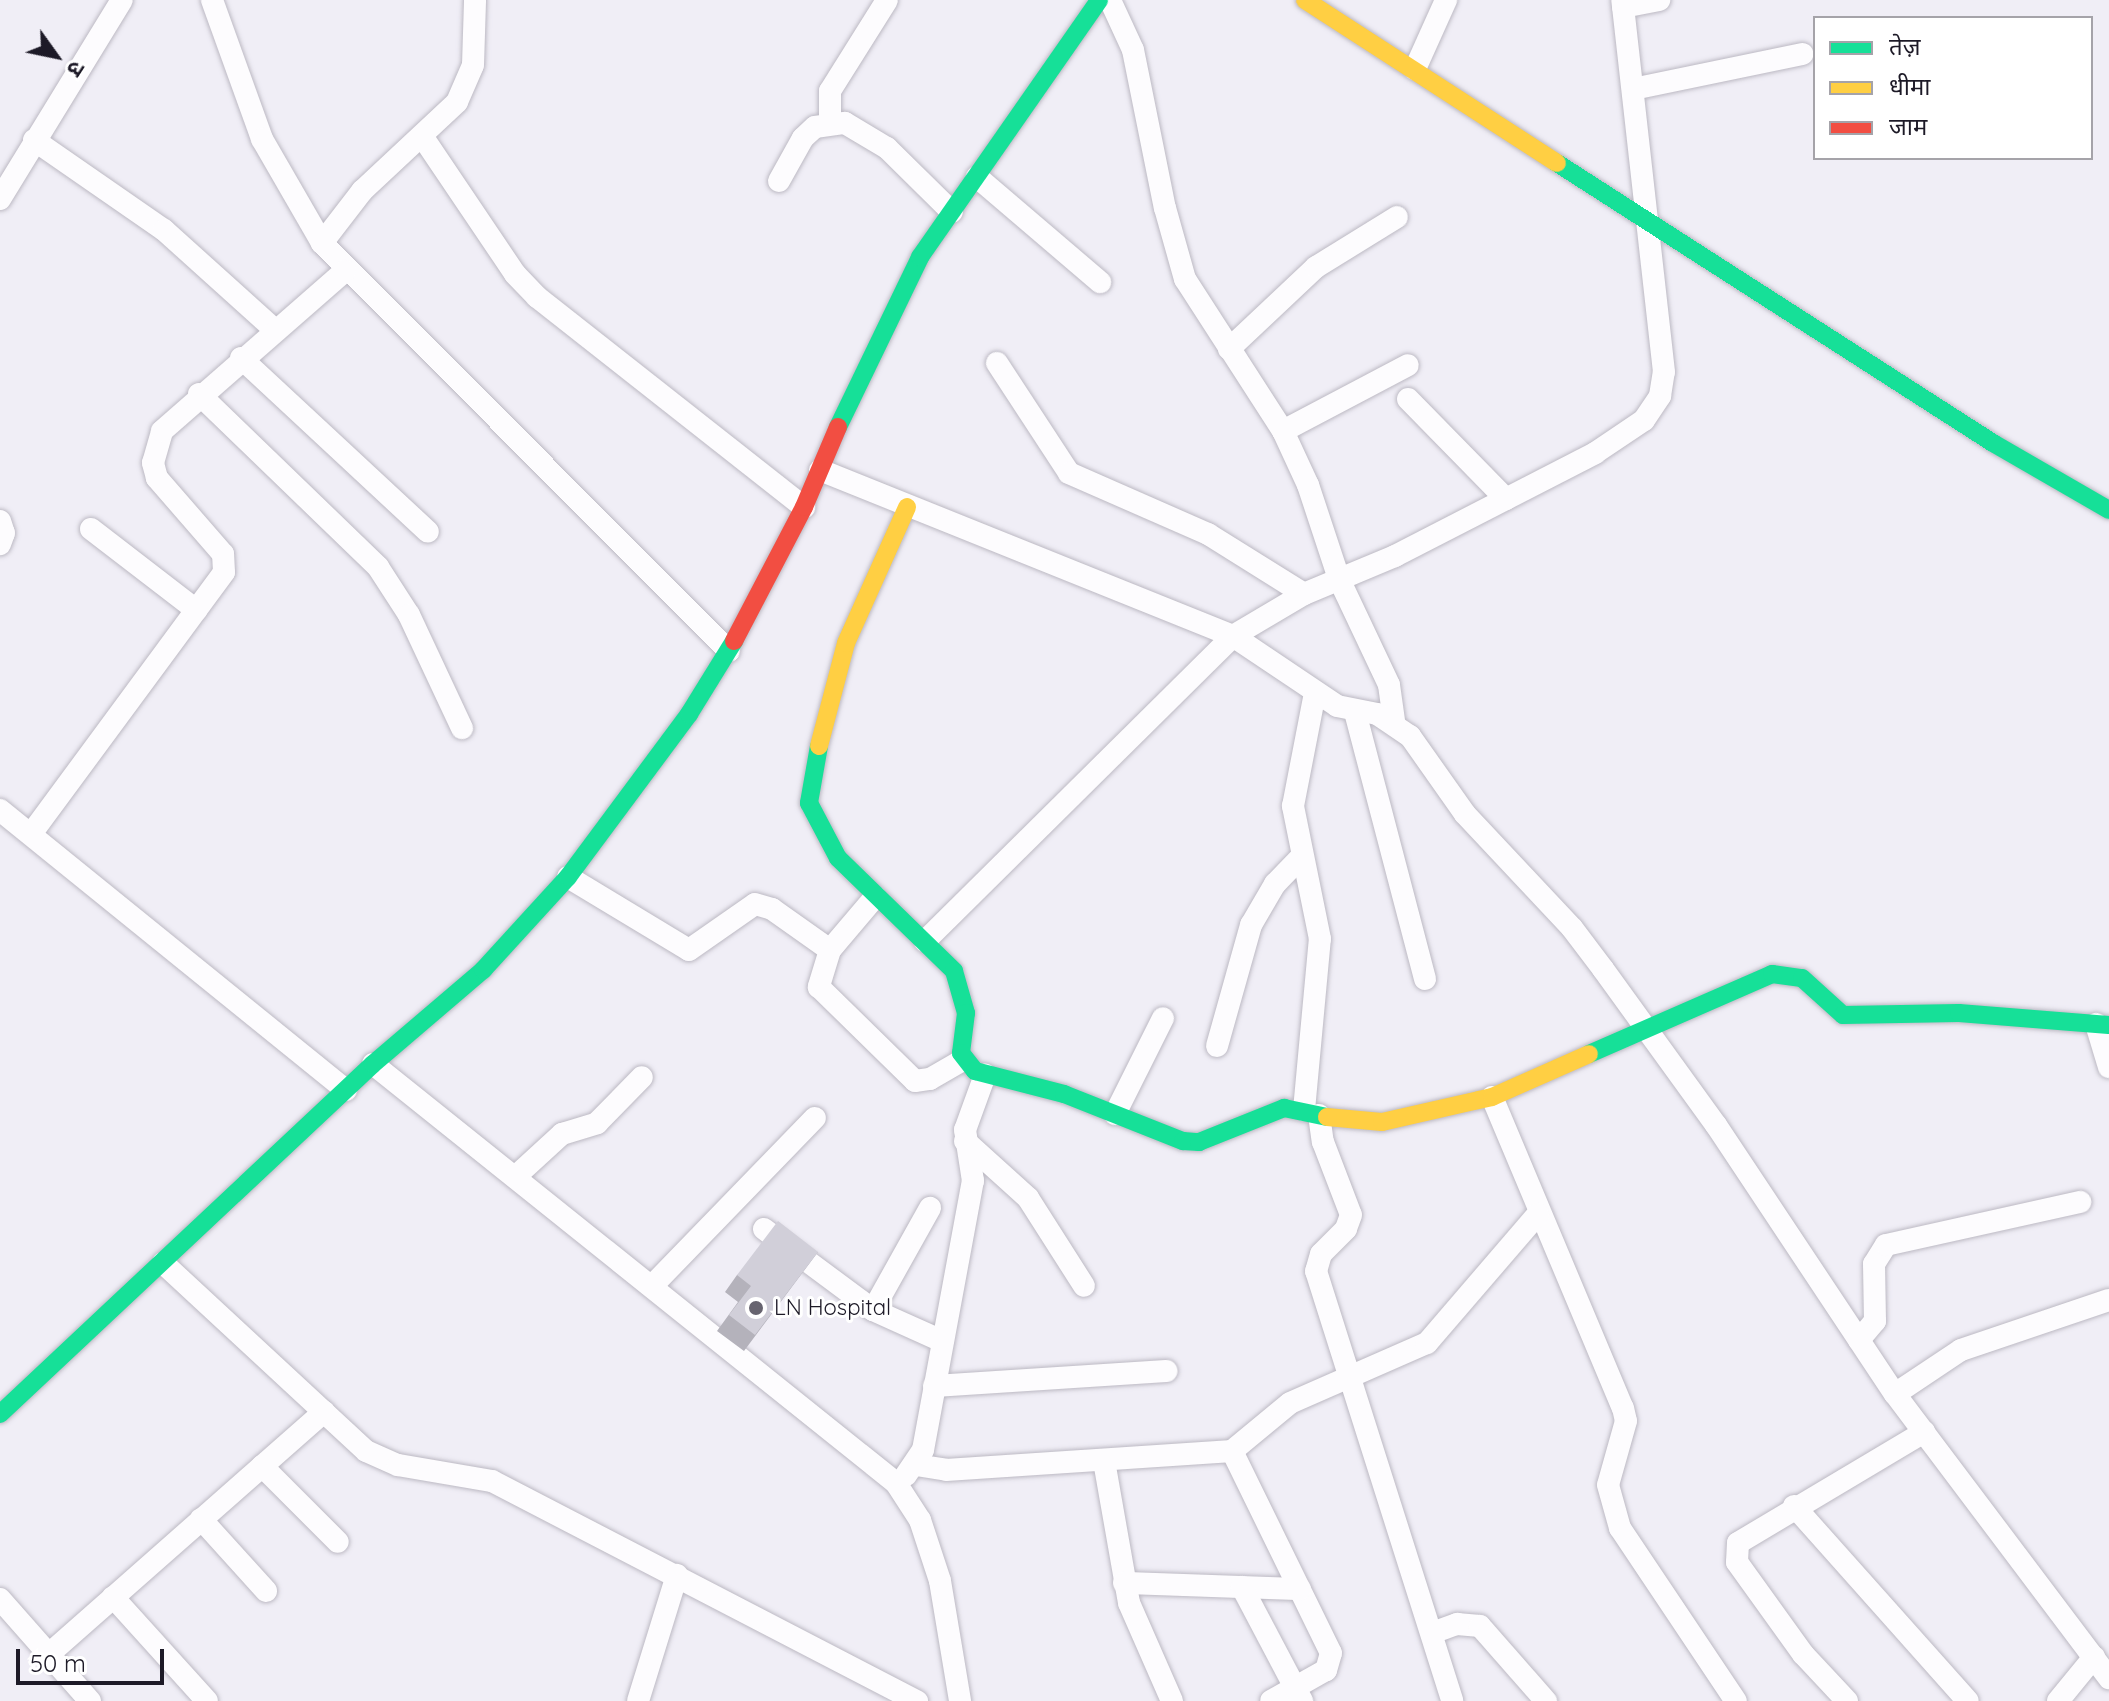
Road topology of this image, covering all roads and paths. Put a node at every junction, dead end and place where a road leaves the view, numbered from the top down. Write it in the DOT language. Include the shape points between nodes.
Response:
graph roads {
  1 [pos="122,0"];
  2 [pos="212,0"];
  3 [pos="475,0"];
  4 [pos="887,0"];
  5 [pos="1099,0"];
  6 [pos="1110,0"];
  7 [pos="1305,0"];
  8 [pos="1446,0"];
  9 [pos="1659,0"];
  10 [pos="1622,3"];
  11 [pos="1802,54"];
  12 [pos="1415,69"];
  13 [pos="1633,89"];
  14 [pos="830,121"];
  15 [pos="422,136"];
  16 [pos="34,140"];
  17 [pos="977,177"];
  18 [pos="779,181"];
  19 [pos="0,199"];
  20 [pos="952,212"];
  21 [pos="1397,217"];
  22 [pos="1649,222"];
  23 [pos="322,243"];
  24 [pos="345,271"];
  25 [pos="1100,282"];
  26 [pos="275,330"];
  27 [pos="1229,349"];
  28 [pos="241,358"];
  29 [pos="997,363"];
  30 [pos="1408,365"];
  31 [pos="199,394"];
  32 [pos="1408,399"];
  33 [pos="1283,431"];
  34 [pos="820,470"];
  35 [pos="1506,499"];
  36 [pos="804,507"];
  37 [pos="907,507"];
  38 [pos="2109,510"];
  39 [pos="0,521"];
  40 [pos="91,529"];
  41 [pos="428,532"];
  42 [pos="0,544"];
  43 [pos="1339,579"];
  44 [pos="1304,594"];
  45 [pos="196,610"];
  46 [pos="1233,636"];
  47 [pos="729,651"];
  48 [pos="1315,693"];
  49 [pos="1355,712"];
  50 [pos="1394,721"];
  51 [pos="462,728"];
  52 [pos="0,810"];
  53 [pos="31,834"];
  54 [pos="1302,856"];
  55 [pos="568,877"];
  56 [pos="875,897"];
  57 [pos="925,941"];
  58 [pos="830,950"];
  59 [pos="1425,979"];
  60 [pos="1163,1018"];
  61 [pos="2102,1024"];
  62 [pos="1645,1033"];
  63 [pos="1217,1046"];
  64 [pos="963,1060"];
  65 [pos="373,1064"];
  66 [pos="2109,1067"];
  67 [pos="985,1075"];
  68 [pos="642,1077"];
  69 [pos="346,1090"];
  70 [pos="1492,1097"];
  71 [pos="1311,1112"];
  72 [pos="1115,1114"];
  73 [pos="815,1118"];
  74 [pos="965,1141"];
  75 [pos="515,1177"];
  76 [pos="2080,1202"];
  77 [pos="930,1208"];
  78 [pos="1538,1214"];
  79 [pos="764,1229"];
  80 [pos="163,1263"];
  81 [pos="652,1286"];
  82 [pos="1084,1286"];
  83 [pos="2109,1300"];
  84 [pos="873,1310"];
  85 [pos="1859,1340"];
  86 [pos="942,1341"];
  87 [pos="1167,1371"];
  88 [pos="1347,1378"];
  89 [pos="934,1386"];
  90 [pos="1895,1394"];
  91 [pos="324,1412"];
  92 [pos="0,1414"];
  93 [pos="1924,1432"];
  94 [pos="1232,1451"];
  95 [pos="1104,1461"];
  96 [pos="916,1465"];
  97 [pos="262,1466"];
  98 [pos="896,1483"];
  99 [pos="1794,1506"];
  100 [pos="201,1519"];
  101 [pos="338,1542"];
  102 [pos="677,1575"];
  103 [pos="1124,1583"];
  104 [pos="1242,1587"];
  105 [pos="1300,1589"];
  106 [pos="266,1591"];
  107 [pos="113,1597"];
  108 [pos="0,1599"];
  109 [pos="1432,1633"];
  110 [pos="48,1655"];
  111 [pos="2094,1657"];
  112 [pos="2109,1678"];
  113 [pos="1298,1694"];
  114 [pos="90,1701"];
  115 [pos="207,1701"];
  116 [pos="638,1701"];
  117 [pos="917,1701"];
  118 [pos="960,1701"];
  119 [pos="1172,1701"];
  120 [pos="1271,1701"];
  121 [pos="1452,1701"];
  122 [pos="1546,1701"];
  123 [pos="1736,1701"];
  124 [pos="1847,1701"];
  125 [pos="1968,1701"];
  126 [pos="2058,1701"];
  1 -- 16 [label="street"];
  2 -- 23 [label="street" via="262,139"];
  3 -- 15 [label="street" via="468,83 457,102"];
  4 -- 14 [label="street" via="830,91"];
  5 -- 17 [label="street"];
  6 -- 27 [label="street" via="1133,50 1177,256 1196,299"];
  7 -- 12 [label="street"];
  8 -- 12 [label="street"];
  9 -- 10 [label="street"];
  10 -- 13 [label="street"];
  11 -- 13 [label="street"];
  12 -- 22 [label="street"];
  13 -- 22 [label="street"];
  14 -- 18 [label="street" via="803,138"];
  14 -- 20 [label="street" via="869,134"];
  15 -- 23 [label="street" via="362,191"];
  15 -- 36 [label="street" via="515,274 537,297"];
  16 -- 19 [label="street"];
  16 -- 26 [label="street" via="164,230"];
  17 -- 20 [label="street"];
  17 -- 25 [label="street"];
  20 -- 34 [label="street" via="920,257 869,355"];
  21 -- 27 [label="street" via="1316,267"];
  22 -- 35 [label="street" via="1664,372 1660,396 1644,420 1595,453"];
  22 -- 38 [label="street" via="1993,443"];
  23 -- 24 [label="street"];
  24 -- 26 [label="street"];
  24 -- 47 [label="street" via="532,448"];
  26 -- 28 [label="street"];
  27 -- 33 [label="street"];
  28 -- 31 [label="street"];
  28 -- 41 [label="street"];
  29 -- 44 [label="street" via="1069,473 1208,534"];
  30 -- 33 [label="street"];
  31 -- 45 [label="street" via="162,431 153,463 169,494 226,564"];
  31 -- 51 [label="street" via="378,567 409,615"];
  32 -- 35 [label="street"];
  33 -- 43 [label="street" via="1308,485"];
  34 -- 36 [label="street"];
  34 -- 37 [label="street"];
  35 -- 43 [label="street"];
  36 -- 47 [label="street"];
  37 -- 46 [label="street"];
  37 -- 56 [label="street" via="846,643 810,782 809,803 823,837"];
  39 -- 42 [label="street"];
  40 -- 45 [label="street"];
  43 -- 44 [label="street"];
  43 -- 50 [label="street" via="1389,685"];
  44 -- 46 [label="street"];
  45 -- 53 [label="street"];
  46 -- 48 [label="street"];
  46 -- 57 [label="street"];
  47 -- 55 [label="street" via="672,738"];
  48 -- 49 [label="street"];
  48 -- 54 [label="street" via="1293,806"];
  49 -- 50 [label="street"];
  49 -- 59 [label="street"];
  50 -- 62 [label="street" via="1465,814 1572,928"];
  52 -- 53 [label="street"];
  53 -- 69 [label="street"];
  54 -- 63 [label="street" via="1275,884 1251,925"];
  54 -- 71 [label="street" via="1320,939"];
  55 -- 58 [label="street" via="689,950 755,904 772,909"];
  55 -- 65 [label="street" via="483,970"];
  56 -- 57 [label="street"];
  56 -- 58 [label="street"];
  57 -- 64 [label="street" via="954,971 961,988"];
  58 -- 64 [label="street" via="819,987 909,1078 923,1082"];
  60 -- 72 [label="street"];
  61 -- 62 [label="street" via="1959,1013 1843,1015 1802,978 1772,974"];
  61 -- 66 [label="street"];
  62 -- 70 [label="street"];
  62 -- 85 [label="street" via="1716,1125"];
  64 -- 67 [label="street"];
  65 -- 69 [label="street"];
  65 -- 75 [label="street"];
  67 -- 72 [label="street" via="1064,1094"];
  67 -- 74 [label="street"];
  68 -- 75 [label="street" via="597,1123 562,1134"];
  69 -- 80 [label="street"];
  70 -- 71 [label="street" via="1382,1122 1355,1123"];
  70 -- 78 [label="street"];
  71 -- 72 [label="street" via="1265,1111 1199,1142 1183,1141"];
  71 -- 88 [label="street" via="1351,1215 1346,1229 1321,1254 1316,1271"];
  73 -- 81 [label="street"];
  74 -- 82 [label="street" via="1028,1198"];
  74 -- 86 [label="street" via="973,1181"];
  75 -- 81 [label="street"];
  76 -- 85 [label="street" via="1886,1245 1874,1264 1875,1321"];
  77 -- 84 [label="street"];
  78 -- 88 [label="street" via="1427,1343"];
  78 -- 123 [label="street" via="1623,1408 1626,1421 1608,1485 1620,1528"];
  79 -- 84 [label="street"];
  80 -- 91 [label="street"];
  80 -- 92 [label="street"];
  81 -- 98 [label="street"];
  83 -- 90 [label="street" via="1961,1350"];
  84 -- 86 [label="street"];
  85 -- 90 [label="street"];
  86 -- 89 [label="street"];
  87 -- 89 [label="street"];
  88 -- 94 [label="street" via="1290,1403"];
  88 -- 109 [label="street"];
  89 -- 96 [label="street"];
  90 -- 93 [label="street"];
  91 -- 97 [label="street"];
  91 -- 102 [label="street" via="384,1461 492,1481"];
  93 -- 99 [label="street"];
  93 -- 111 [label="street"];
  94 -- 95 [label="street"];
  94 -- 105 [label="street"];
  95 -- 96 [label="street" via="946,1470"];
  95 -- 103 [label="street"];
  96 -- 98 [label="street"];
  97 -- 100 [label="street"];
  97 -- 101 [label="street"];
  98 -- 118 [label="street" via="920,1520 940,1581"];
  99 -- 124 [label="street" via="1745,1535 1738,1543 1737,1562 1803,1654"];
  99 -- 125 [label="street"];
  100 -- 106 [label="street"];
  100 -- 107 [label="street"];
  102 -- 116 [label="street"];
  102 -- 117 [label="street"];
  103 -- 104 [label="street"];
  103 -- 119 [label="street" via="1146,1650"];
  104 -- 105 [label="street"];
  104 -- 113 [label="street"];
  105 -- 113 [label="street" via="1332,1660"];
  107 -- 110 [label="street"];
  107 -- 115 [label="street"];
  108 -- 110 [label="street"];
  109 -- 121 [label="street"];
  109 -- 122 [label="street" via="1457,1624 1480,1626"];
  110 -- 114 [label="street"];
  111 -- 112 [label="street"];
  111 -- 126 [label="street"];
  113 -- 120 [label="street"];
}
